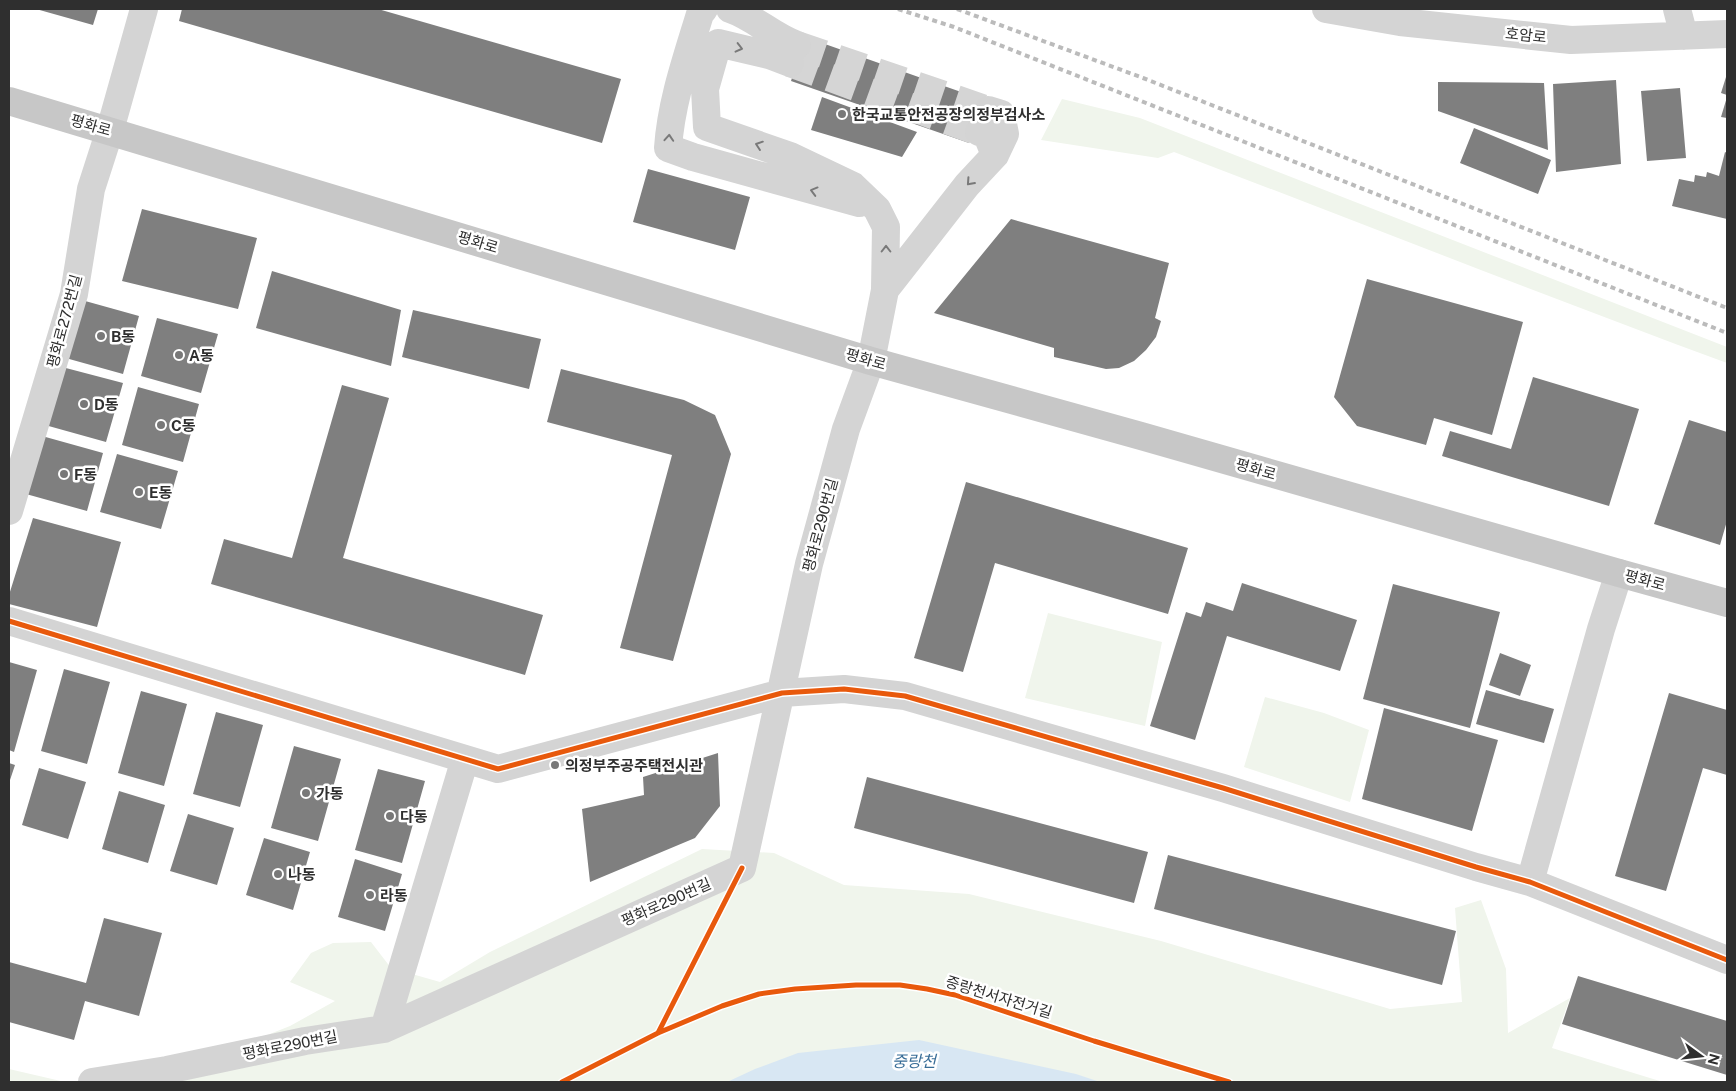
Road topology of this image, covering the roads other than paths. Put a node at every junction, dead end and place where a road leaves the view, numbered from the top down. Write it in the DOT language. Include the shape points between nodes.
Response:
graph roads {
  1 [pos="144,9"];
  2 [pos="704,9"];
  3 [pos="730,9"];
  4 [pos="1326,9"];
  5 [pos="1677,9"];
  6 [pos="1727,34"];
  7 [pos="1684,36"];
  8 [pos="9,101"];
  9 [pos="984,121"];
  10 [pos="110,130"];
  11 [pos="877,208"];
  12 [pos="885,290"];
  13 [pos="871,361"];
  14 [pos="9,511"];
  15 [pos="1619,573"];
  16 [pos="1727,603"];
  17 [pos="9,621"];
  18 [pos="782,693"];
  19 [pos="465,759"];
  20 [pos="1530,882"];
  21 [pos="1727,960"];
  22 [pos="384,1029"];
  23 [pos="92,1082"];
  1 -- 10 [label="street, 평화로272번길"];
  11 -- 2 [label="street, one-way" via="668,148 682,73"];
  11 -- 3 [label="street, one-way" via="852,186 790,156 707,127 705,89 718,43 769,55 793,54 782,40"];
  4 -- 7 [label="street, 호암로" via="1400,22 1570,40"];
  5 -- 7 [label="street"];
  6 -- 7 [label="street, 호암로"];
  8 -- 10 [label="main road, 평화로"];
  9 -- 12 [label="street, one-way" via="1001,114 1004,134 995,155"];
  10 -- 13 [label="main road, 평화로"];
  10 -- 14 [label="street, 평화로272번길" via="90,189 74,294"];
  12 -- 11 [label="street, 평화로290번길, one-way" via="886,227"];
  12 -- 13 [label="street, 평화로290번길"];
  13 -- 15 [label="main road, 평화로"];
  13 -- 18 [label="street, 평화로290번길" via="846,429 812,555"];
  15 -- 16 [label="main road, 평화로"];
  15 -- 20 [label="street"];
  17 -- 19 [label="street"];
  18 -- 19 [label="street" via="498,769"];
  18 -- 20 [label="street" via="844,689 905,696 1223,788"];
  18 -- 22 [label="street, 평화로290번길" via="742,868"];
  19 -- 22 [label="street"];
  20 -- 21 [label="street"];
  22 -- 23 [label="street, 평화로290번길"];
}
